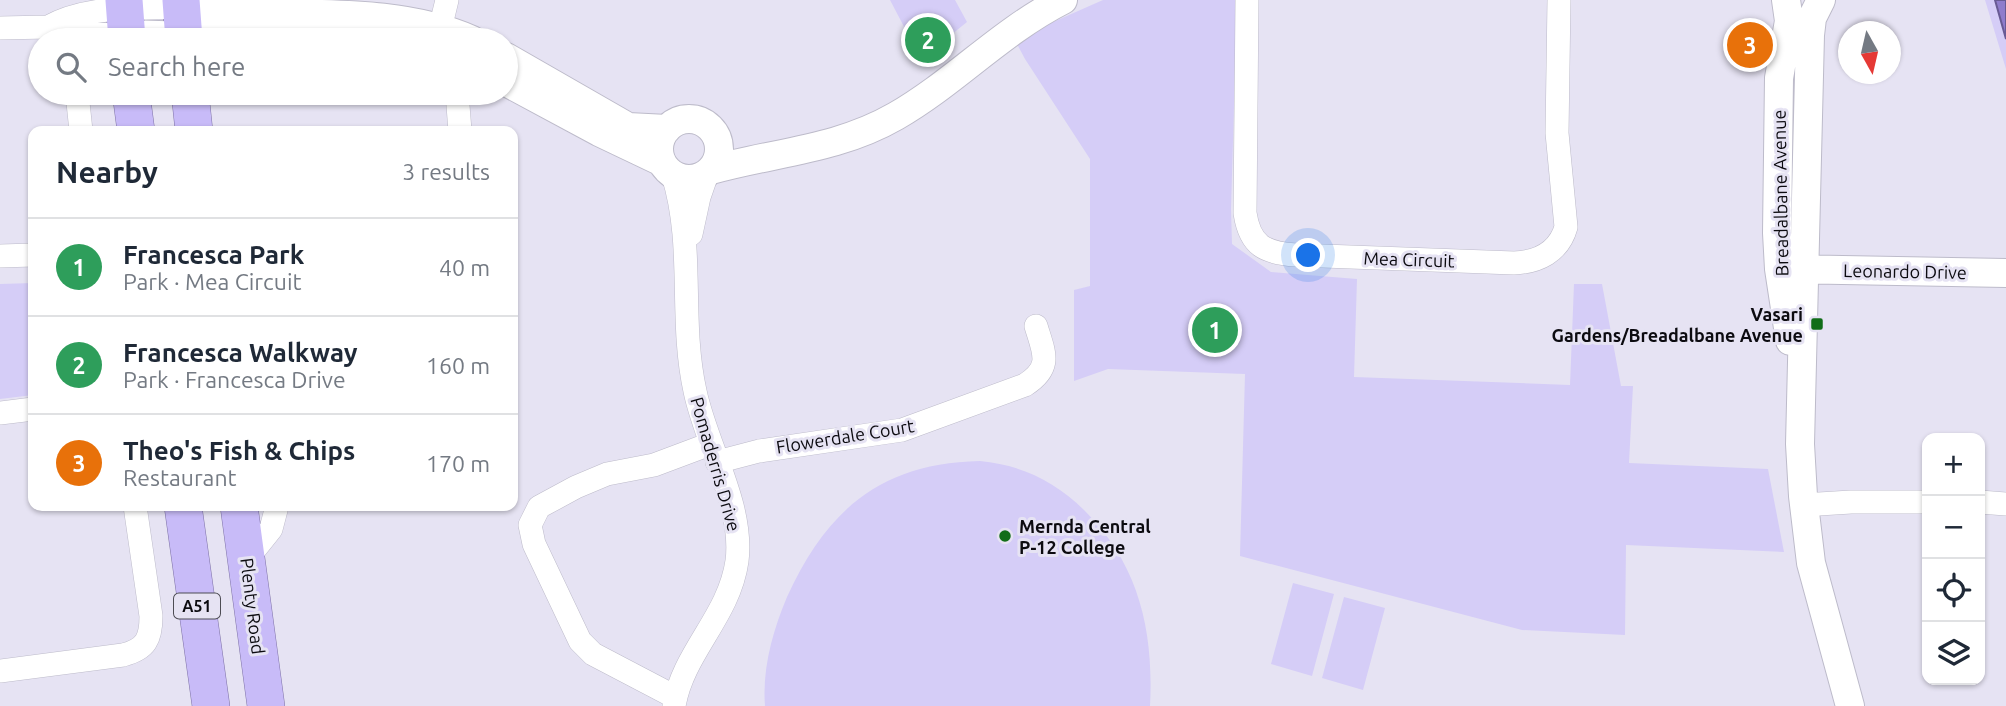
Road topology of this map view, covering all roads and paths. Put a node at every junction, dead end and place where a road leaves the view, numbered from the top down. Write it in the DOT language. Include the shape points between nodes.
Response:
graph roads {
  1 [pos="447,0"];
  2 [pos="1063,0"];
  3 [pos="1247,0"];
  4 [pos="1559,0"];
  5 [pos="1786,0"];
  6 [pos="1821,0"];
  7 [pos="125,21"];
  8 [pos="183,21"];
  9 [pos="65,24"];
  10 [pos="0,28"];
  11 [pos="203,28"];
  12 [pos="435,28"];
  13 [pos="440,28"];
  14 [pos="518,64"];
  15 [pos="518,88"];
  16 [pos="78,105"];
  17 [pos="133,105"];
  18 [pos="459,105"];
  19 [pos="80,126"];
  20 [pos="135,126"];
  21 [pos="460,126"];
  22 [pos="667,130"];
  23 [pos="717,136"];
  24 [pos="778,155"];
  25 [pos="668,168"];
  26 [pos="709,172"];
  27 [pos="687,251"];
  28 [pos="28,255"];
  29 [pos="0,256"];
  30 [pos="1792,269"];
  31 [pos="2006,273"];
  32 [pos="1036,326"];
  33 [pos="28,410"];
  34 [pos="0,413"];
  35 [pos="713,454"];
  36 [pos="1922,502"];
  37 [pos="1985,502"];
  38 [pos="2006,504"];
  39 [pos="1804,505"];
  40 [pos="136,511"];
  41 [pos="184,511"];
  42 [pos="240,511"];
  43 [pos="276,511"];
  44 [pos="247,559"];
  45 [pos="0,671"];
  46 [pos="674,701"];
  47 [pos="211,706"];
  48 [pos="266,706"];
  49 [pos="1850,706"];
  1 -- 13 [label="street"];
  2 -- 24 [label="street" via="1014,28 897,115 830,145"];
  3 -- 4 [label="street, Mea Circuit" via="1245,213 1248,229 1259,245 1277,254 1514,263 1545,256 1566,227 1557,133"];
  5 -- 30 [label="street, Breadalbane Avenue" via="1789,21 1779,78"];
  6 -- 30 [label="street, Breadalbane Avenue" via="1810,35"];
  7 -- 8 [label="street"];
  7 -- 9 [label="street"];
  8 -- 11 [label="street"];
  8 -- 12 [label="street" via="215,12 382,18"];
  9 -- 10 [label="street"];
  14 -- 22 [label="street" via="628,127"];
  15 -- 25 [label="street"];
  16 -- 19 [label="street"];
  17 -- 20 [label="highway"];
  18 -- 21 [label="street"];
  22 -- 23 [label="street" via="674,123 693,119"];
  22 -- 25 [label="street" via="660,145"];
  23 -- 24 [label="street"];
  23 -- 26 [label="street" via="719,154"];
  24 -- 26 [label="street"];
  25 -- 26 [label="street" via="690,180"];
  25 -- 27 [label="street, Pomaderris Drive" via="680,197"];
  26 -- 27 [label="street, Pomaderris Drive"];
  27 -- 35 [label="street, Pomaderris Drive" via="689,362"];
  28 -- 29 [label="street"];
  30 -- 31 [label="street, Leonardo Drive"];
  30 -- 39 [label="street, Breadalbane Avenue" via="1802,384"];
  32 -- 35 [label="street, Flowerdale Court" via="1045,363 1025,385 902,430"];
  33 -- 34 [label="street"];
  35 -- 46 [label="street, Pomaderris Drive" via="735,523 735,571 724,605 694,654"];
  35 -- 46 [label="street" via="607,474 539,507 530,525 534,544 580,641 593,654"];
  36 -- 39 [label="street"];
  37 -- 38 [label="street"];
  39 -- 49 [label="street, Breadalbane Avenue" via="1811,563"];
  40 -- 45 [label="street" via="151,616 145,645 123,655"];
  41 -- 47 [label="highway, A51"];
  42 -- 44 [label="highway, Plenty Road"];
  43 -- 44 [label="street" via="271,529"];
  44 -- 48 [label="highway, Plenty Road"];
}
